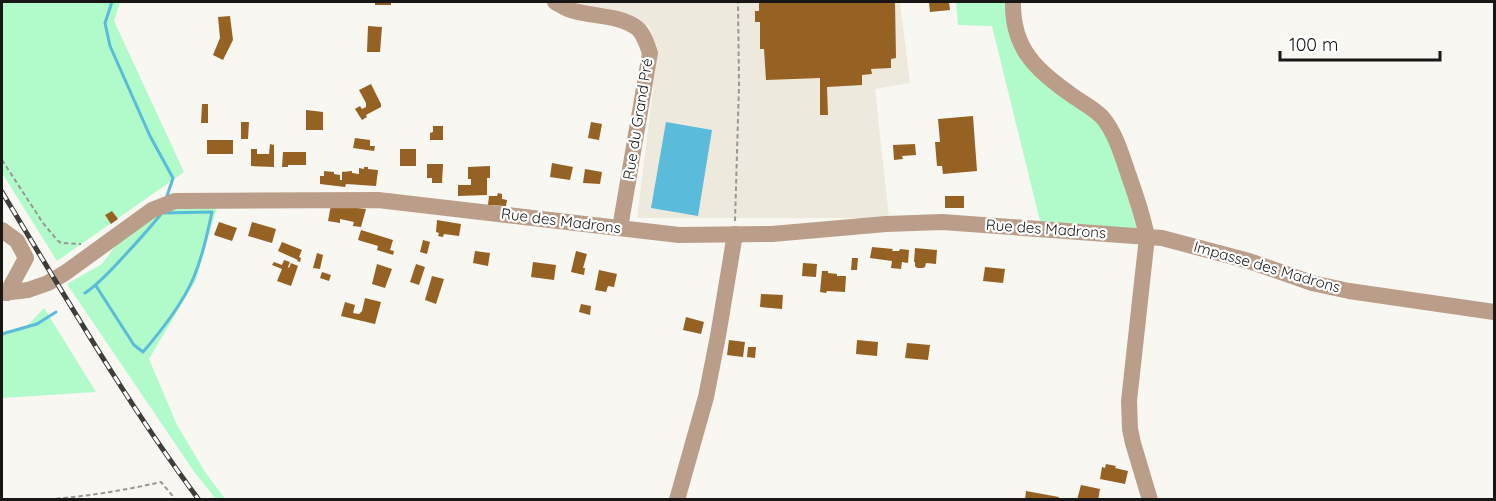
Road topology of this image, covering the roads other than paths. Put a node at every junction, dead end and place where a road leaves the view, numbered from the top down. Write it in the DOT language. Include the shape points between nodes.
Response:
graph roads {
  1 [pos="555,2"];
  2 [pos="1013,2"];
  3 [pos="620,228"];
  4 [pos="2,230"];
  5 [pos="735,234"];
  6 [pos="1147,237"];
  7 [pos="4,293"];
  8 [pos="1494,312"];
  9 [pos="677,500"];
  10 [pos="1150,500"];
  1 -- 3 [label="street, Rue du Grand Pré" via="580,12 624,21 638,28 648,46 650,53"];
  2 -- 6 [label="street" via="1016,33 1030,59 1108,125 1140,207"];
  3 -- 5 [label="street, Rue des Madrons" via="679,235"];
  3 -- 7 [label="street, Rue des Madrons" via="378,200 175,201 152,210 48,283"];
  4 -- 7 [label="street" via="18,241 26,258"];
  5 -- 6 [label="street, Rue des Madrons" via="942,222"];
  5 -- 9 [label="street" via="706,397"];
  6 -- 8 [label="street, Impasse des Madrons" via="1188,244 1349,291"];
  6 -- 10 [label="street" via="1129,401 1130,429"];
}
